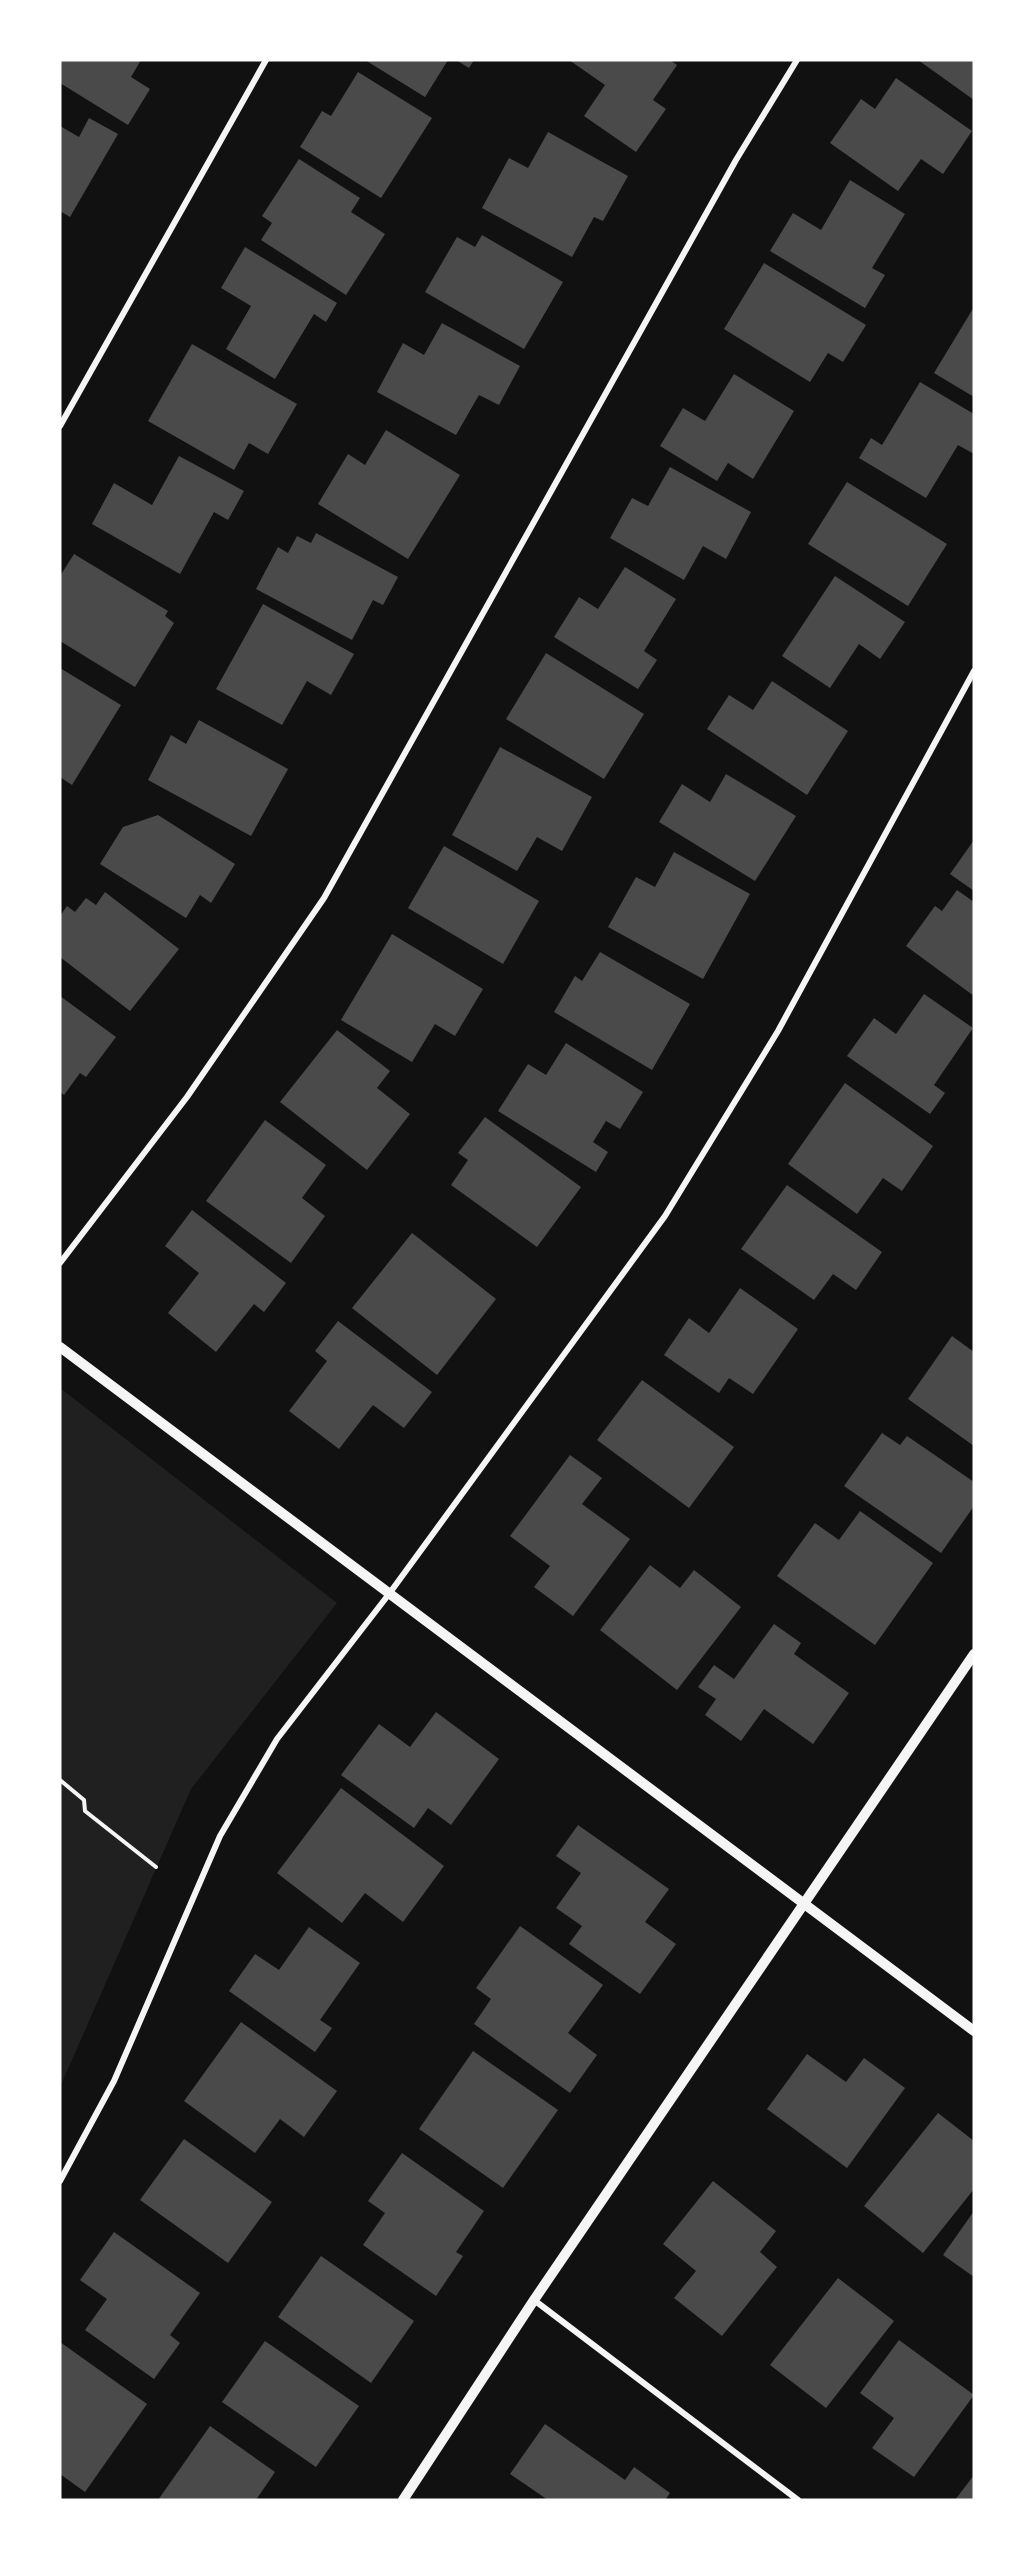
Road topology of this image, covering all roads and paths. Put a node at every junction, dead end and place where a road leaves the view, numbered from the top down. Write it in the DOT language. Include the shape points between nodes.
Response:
graph roads {
  1 [pos="266,60"];
  2 [pos="797,60"];
  3 [pos="60,426"];
  4 [pos="974,670"];
  5 [pos="60,1263"];
  6 [pos="60,1347"];
  7 [pos="389,1594"];
  8 [pos="974,1654"];
  9 [pos="60,1780"];
  10 [pos="156,1866"];
  11 [pos="804,1902"];
  12 [pos="974,2031"];
  13 [pos="60,2181"];
  14 [pos="534,2300"];
  15 [pos="403,2500"];
  16 [pos="798,2500"];
  1 -- 3 [label="street"];
  2 -- 5 [label="street" via="736,160 324,898 187,1097"];
  4 -- 7 [label="street" via="778,1031 665,1216"];
  6 -- 7 [label="street"];
  7 -- 11 [label="street"];
  7 -- 13 [label="street" via="277,1739 220,1836 114,2081"];
  8 -- 11 [label="street"];
  9 -- 10 [label="path" via="84,1800 85,1811"];
  11 -- 12 [label="street"];
  11 -- 14 [label="street"];
  14 -- 15 [label="street"];
  14 -- 16 [label="street"];
}
